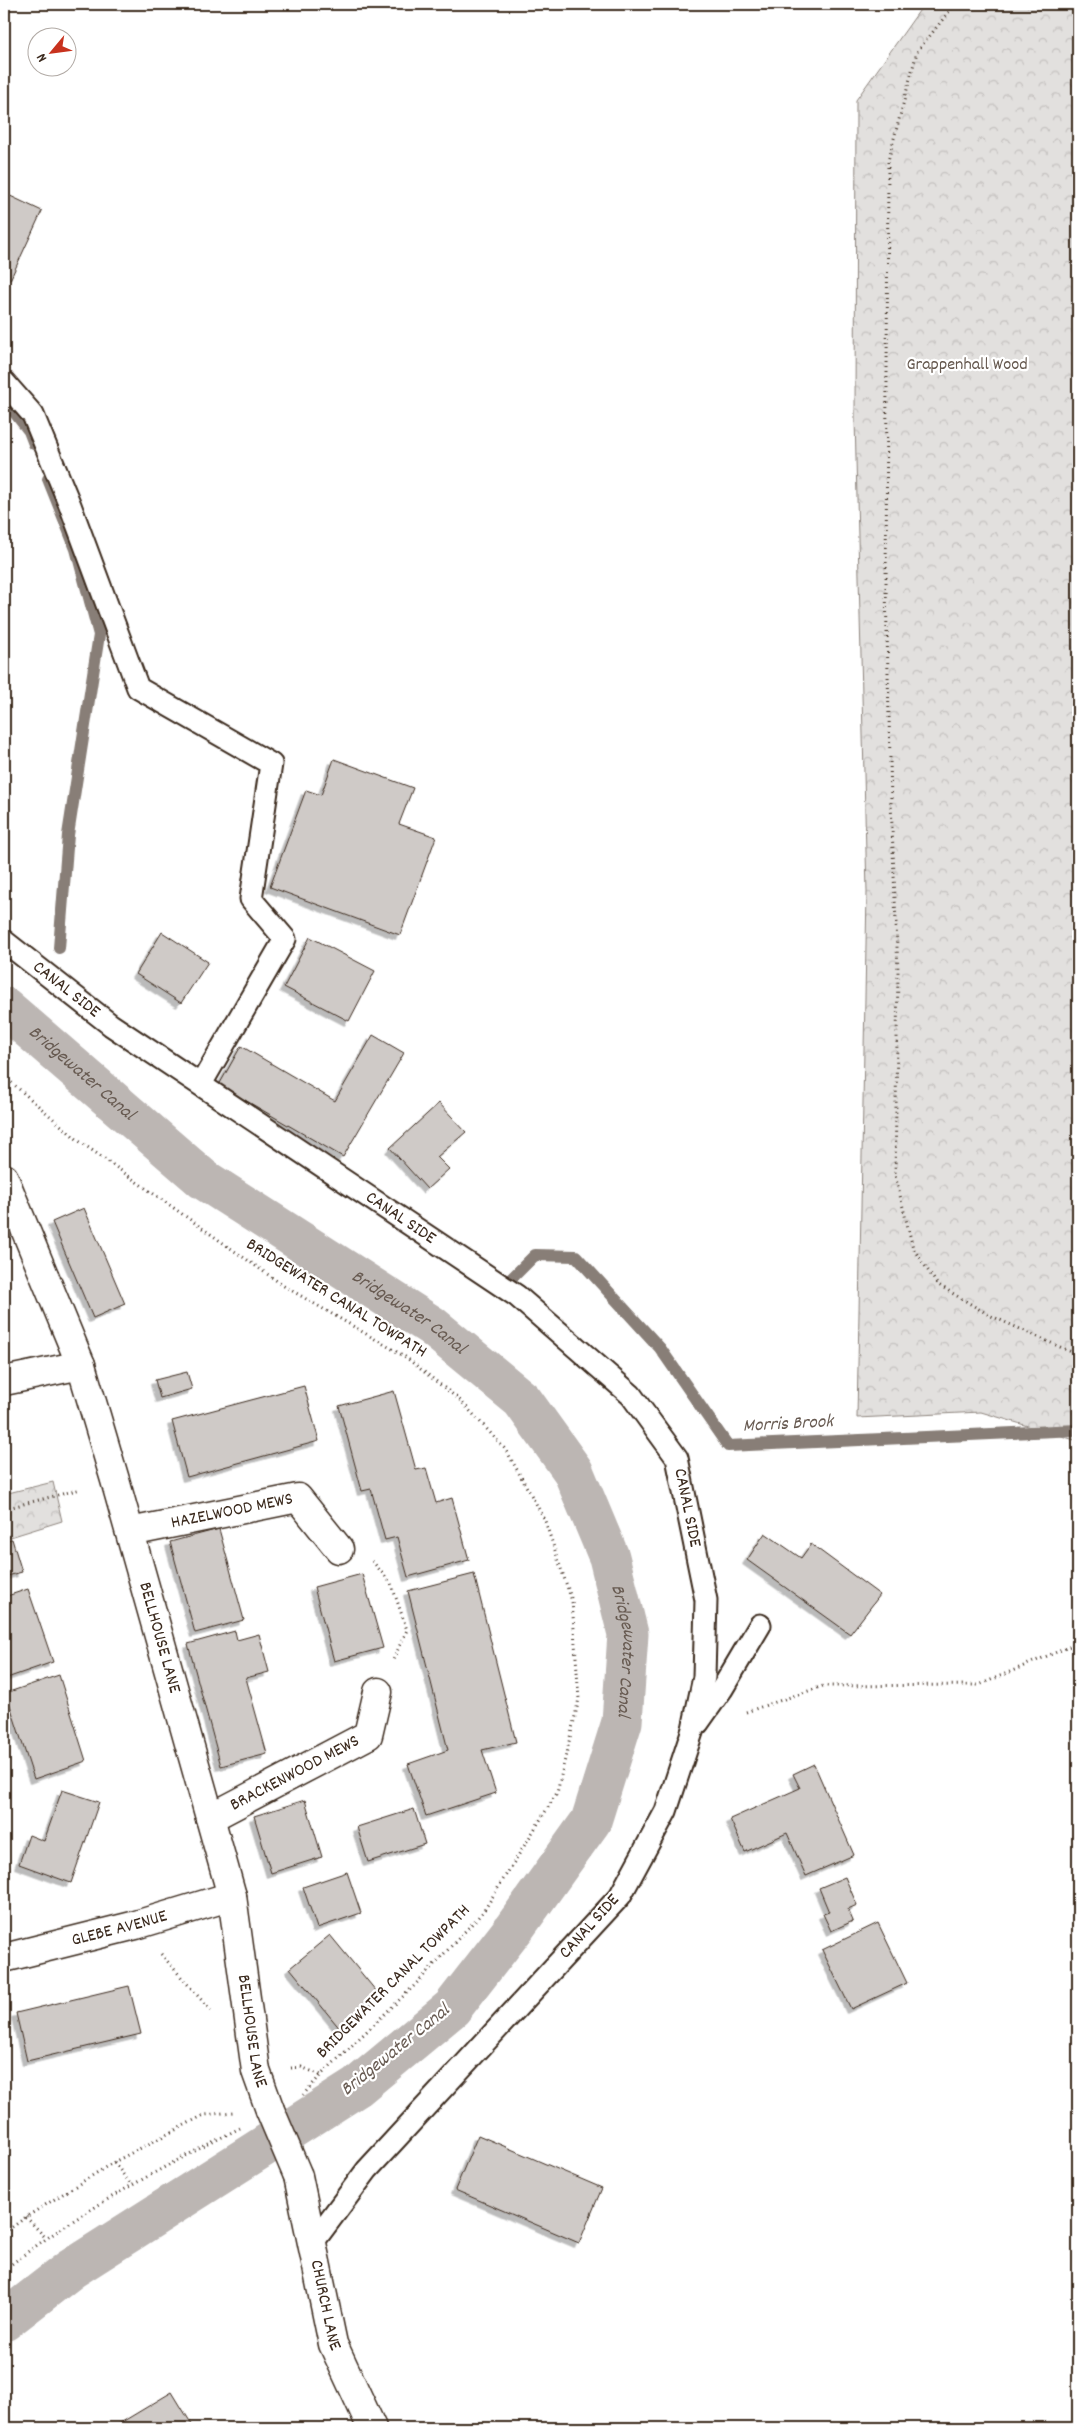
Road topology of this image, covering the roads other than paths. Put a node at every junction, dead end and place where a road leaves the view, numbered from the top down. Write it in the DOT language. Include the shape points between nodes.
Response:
graph roads {
  1 [pos="4,382"];
  2 [pos="4,941"];
  3 [pos="201,1084"];
  4 [pos="4,1178"];
  5 [pos="81,1365"];
  6 [pos="4,1381"];
  7 [pos="130,1532"];
  8 [pos="339,1549"];
  9 [pos="760,1625"];
  10 [pos="378,1692"];
  11 [pos="693,1729"];
  12 [pos="210,1818"];
  13 [pos="232,1896"];
  14 [pos="4,1958"];
  15 [pos="298,2176"];
  16 [pos="311,2245"];
  17 [pos="372,2428"];
  1 -- 3 [label="lane" via="33,416 138,688 270,764 251,898 285,939"];
  2 -- 3 [label="lane, CANAL SIDE" via="111,1025"];
  3 -- 11 [label="lane, CANAL SIDE" via="517,1296 631,1395 677,1458 706,1600 704,1677"];
  4 -- 5 [label="street, BELLHOUSE LANE"];
  5 -- 6 [label="street"];
  5 -- 7 [label="street, BELLHOUSE LANE"];
  7 -- 8 [label="street, HAZELWOOD MEWS" via="298,1498"];
  7 -- 12 [label="street, BELLHOUSE LANE"];
  9 -- 11 [label="lane" via="722,1689"];
  10 -- 12 [label="street, BRACKENWOOD MEWS" via="368,1735"];
  11 -- 16 [label="lane, CANAL SIDE" via="666,1810 620,1896 366,2170"];
  12 -- 13 [label="street, BELLHOUSE LANE"];
  13 -- 14 [label="street, GLEBE AVENUE" via="136,1925"];
  13 -- 15 [label="street, BELLHOUSE LANE, bridge" via="260,2117"];
  15 -- 16 [label="street, CHURCH LANE"];
  16 -- 17 [label="street, CHURCH LANE" via="333,2344"];
}
